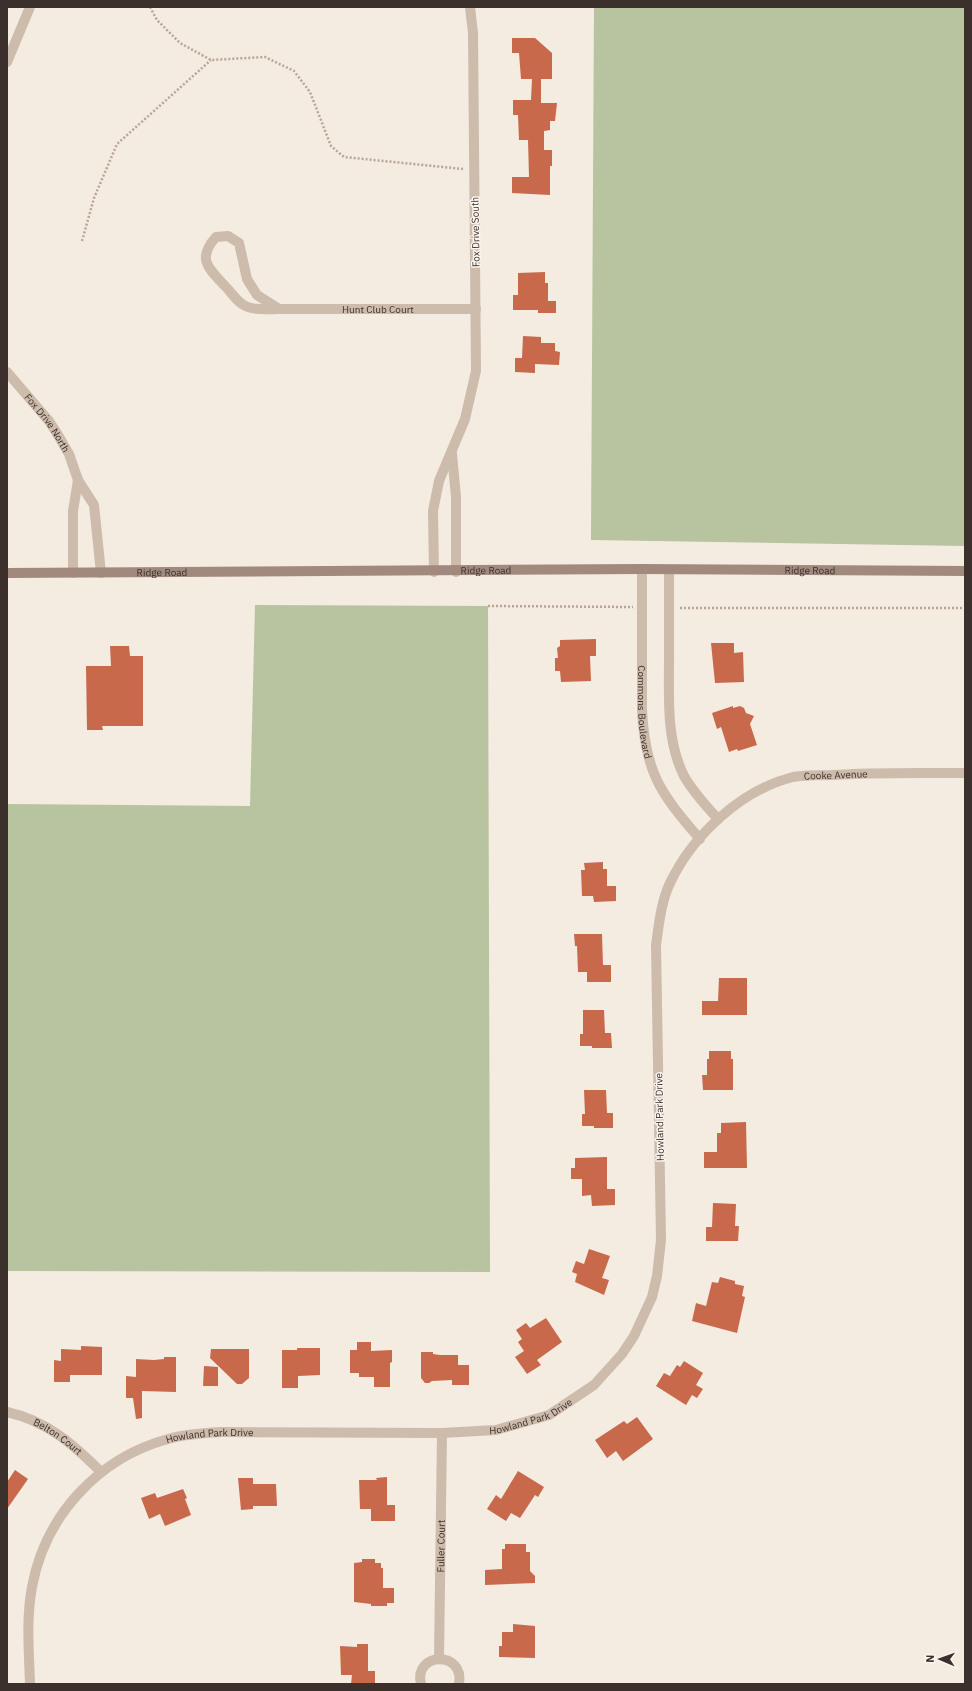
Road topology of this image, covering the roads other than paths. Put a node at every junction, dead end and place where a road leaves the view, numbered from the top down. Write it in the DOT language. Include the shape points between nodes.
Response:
graph roads {
  1 [pos="30,7"];
  2 [pos="470,7"];
  3 [pos="7,62"];
  4 [pos="279,309"];
  5 [pos="476,309"];
  6 [pos="7,372"];
  7 [pos="11,384"];
  8 [pos="452,454"];
  9 [pos="78,480"];
  10 [pos="642,570"];
  11 [pos="669,570"];
  12 [pos="965,571"];
  13 [pos="434,572"];
  14 [pos="456,572"];
  15 [pos="7,573"];
  16 [pos="73,573"];
  17 [pos="101,573"];
  18 [pos="965,773"];
  19 [pos="718,819"];
  20 [pos="700,838"];
  21 [pos="7,1412"];
  22 [pos="442,1432"];
  23 [pos="101,1472"];
  24 [pos="439,1659"];
  25 [pos="30,1684"];
  26 [pos="421,1684"];
  27 [pos="459,1684"];
  1 -- 3 [label="street"];
  2 -- 5 [label="street, Fox Drive South" via="473,33"];
  4 -- 4 [label="street, Hunt Club Court" via="257,295 247,279 239,243 228,236 216,237 207,246 206,259 210,270 242,304 256,309"];
  4 -- 5 [label="street, Hunt Club Court"];
  5 -- 8 [label="street, Fox Drive South" via="476,371 472,393"];
  6 -- 7 [label="street, Fox Drive North"];
  7 -- 9 [label="street, Fox Drive North" via="49,422 69,454"];
  8 -- 13 [label="street, Fox Drive South" via="439,481 433,511"];
  8 -- 14 [label="street, Fox Drive South" via="456,497"];
  9 -- 16 [label="street, Fox Drive North" via="73,511"];
  9 -- 17 [label="street, Fox Drive North" via="94,505"];
  10 -- 11 [label="street, Ridge Road"];
  10 -- 14 [label="street, Ridge Road"];
  10 -- 20 [label="street, Commons Boulevard" via="642,710 649,764 672,807"];
  11 -- 12 [label="street, Ridge Road"];
  11 -- 19 [label="street" via="670,730 684,776 698,797"];
  13 -- 14 [label="street, Ridge Road"];
  13 -- 17 [label="street, Ridge Road"];
  15 -- 16 [label="street, Ridge Road"];
  16 -- 17 [label="street, Ridge Road"];
  18 -- 19 [label="street, Cooke Avenue" via="860,773 793,777 744,799"];
  19 -- 20 [label="street, Howland Park Drive"];
  20 -- 22 [label="street, Howland Park Drive" via="670,883 659,923 656,966 661,1240 657,1276 644,1318 610,1368 585,1392 549,1415 496,1430"];
  21 -- 23 [label="street, Belton Court" via="21,1415 58,1433"];
  22 -- 23 [label="street, Howland Park Drive" via="198,1433 169,1438 146,1446"];
  22 -- 24 [label="street, Fuller Court"];
  23 -- 25 [label="street, Howland Park Drive" via="63,1512 36,1566 30,1604"];
  24 -- 26 [label="street" via="422,1669"];
  24 -- 27 [label="street" via="451,1662 456,1667"];
}
